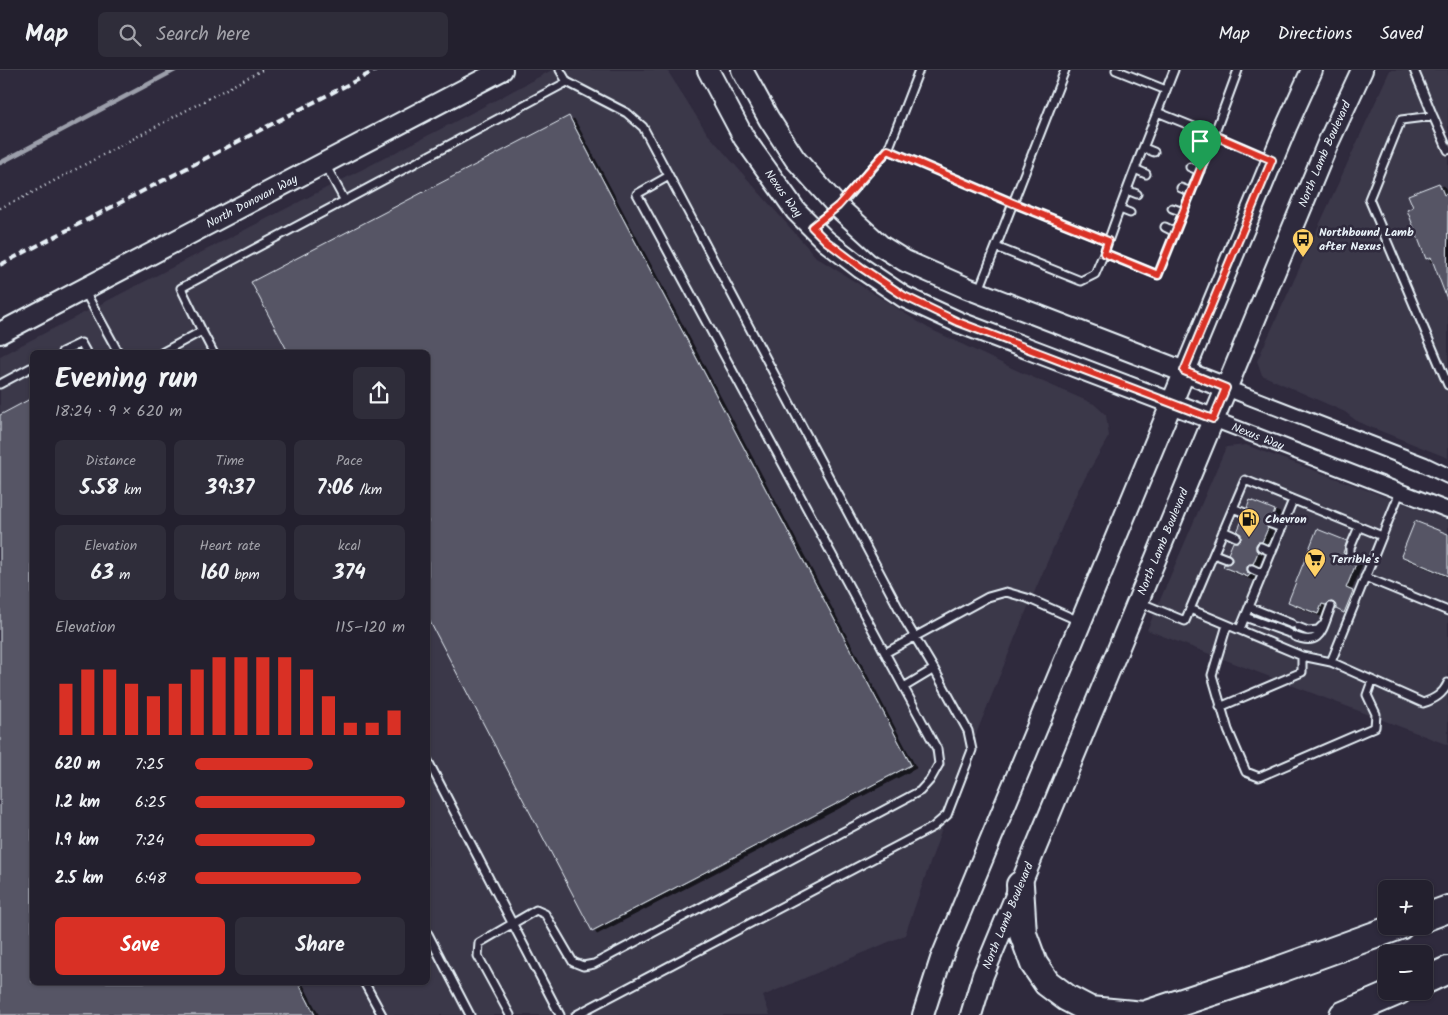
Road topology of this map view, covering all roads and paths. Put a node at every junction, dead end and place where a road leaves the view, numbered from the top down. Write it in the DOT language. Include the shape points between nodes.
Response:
graph roads {
  1 [pos="262,70"];
  2 [pos="502,70"];
  3 [pos="560,70"];
  4 [pos="708,70"];
  5 [pos="742,70"];
  6 [pos="919,70"];
  7 [pos="1064,70"];
  8 [pos="1116,70"];
  9 [pos="1173,70"];
  10 [pos="1238,70"];
  11 [pos="1312,70"];
  12 [pos="1362,70"];
  13 [pos="1414,70"];
  14 [pos="567,82"];
  15 [pos="1166,90"];
  16 [pos="1157,112"];
  17 [pos="1433,116"];
  18 [pos="1214,135"];
  19 [pos="1144,148"];
  20 [pos="888,150"];
  21 [pos="1448,150"];
  22 [pos="1154,152"];
  23 [pos="1272,160"];
  24 [pos="324,163"];
  25 [pos="1190,167"];
  26 [pos="1135,169"];
  27 [pos="1200,171"];
  28 [pos="1146,174"];
  29 [pos="669,176"];
  30 [pos="1181,188"];
  31 [pos="1127,190"];
  32 [pos="1191,192"];
  33 [pos="1137,194"];
  34 [pos="345,201"];
  35 [pos="1013,203"];
  36 [pos="838,206"];
  37 [pos="0,208"];
  38 [pos="1172,208"];
  39 [pos="1120,209"];
  40 [pos="1183,212"];
  41 [pos="1130,213"];
  42 [pos="812,227"];
  43 [pos="1165,227"];
  44 [pos="1175,232"];
  45 [pos="1108,241"];
  46 [pos="996,247"];
  47 [pos="1104,253"];
  48 [pos="84,289"];
  49 [pos="978,292"];
  50 [pos="202,331"];
  51 [pos="0,333"];
  52 [pos="66,350"];
  53 [pos="85,350"];
  54 [pos="117,350"];
  55 [pos="167,350"];
  56 [pos="213,350"];
  57 [pos="30,368"];
  58 [pos="1184,371"];
  59 [pos="0,384"];
  60 [pos="1448,385"];
  61 [pos="1226,388"];
  62 [pos="1171,403"];
  63 [pos="1213,419"];
  64 [pos="1448,476"];
  65 [pos="1400,492"];
  66 [pos="1293,500"];
  67 [pos="1233,508"];
  68 [pos="1448,510"];
  69 [pos="1245,513"];
  70 [pos="1270,524"];
  71 [pos="1359,527"];
  72 [pos="1282,528"];
  73 [pos="1223,531"];
  74 [pos="1236,536"];
  75 [pos="1382,536"];
  76 [pos="1261,547"];
  77 [pos="1272,552"];
  78 [pos="1214,554"];
  79 [pos="1350,556"];
  80 [pos="1227,559"];
  81 [pos="1252,569"];
  82 [pos="1263,574"];
  83 [pos="1365,577"];
  84 [pos="1137,602"];
  85 [pos="1250,607"];
  86 [pos="1330,607"];
  87 [pos="1190,609"];
  88 [pos="1448,611"];
  89 [pos="1245,617"];
  90 [pos="1080,622"];
  91 [pos="1324,624"];
  92 [pos="1227,625"];
  93 [pos="1240,629"];
  94 [pos="915,636"];
  95 [pos="885,653"];
  96 [pos="1302,656"];
  97 [pos="1331,662"];
  98 [pos="934,669"];
  99 [pos="1372,681"];
  100 [pos="1448,683"];
  101 [pos="904,686"];
  102 [pos="1220,707"];
  103 [pos="430,765"];
  104 [pos="1020,885"];
  105 [pos="1448,909"];
  106 [pos="1433,915"];
  107 [pos="512,924"];
  108 [pos="1378,934"];
  109 [pos="430,938"];
  110 [pos="1448,970"];
  111 [pos="1433,977"];
  112 [pos="366,985"];
  113 [pos="1378,1000"];
  114 [pos="382,1015"];
  115 [pos="470,1015"];
  116 [pos="510,1015"];
  117 [pos="560,1015"];
  118 [pos="576,1015"];
  119 [pos="923,1015"];
  120 [pos="970,1015"];
  121 [pos="1144,1015"];
  122 [pos="1343,1015"];
  1 -- 37 [label="path"];
  2 -- 24 [label="main road, North Donovan Way"];
  3 -- 14 [label="lane"];
  4 -- 42 [label="main road, Nexus Way" via="744,138 796,211"];
  5 -- 36 [label="main road" via="795,159"];
  6 -- 20 [label="lane"];
  7 -- 35 [label="lane"];
  8 -- 15 [label="lane"];
  9 -- 15 [label="lane"];
  10 -- 18 [label="lane"];
  11 -- 23 [label="main road"];
  12 -- 61 [label="main road, North Lamb Boulevard" via="1328,143"];
  13 -- 17 [label="lane"];
  14 -- 29 [label="lane" via="627,113 642,127"];
  14 -- 34 [label="lane"];
  15 -- 16 [label="lane"];
  16 -- 18 [label="lane"];
  16 -- 19 [label="lane"];
  17 -- 21 [label="lane"];
  17 -- 60 [label="lane" via="1401,120 1369,199"];
  18 -- 23 [label="lane"];
  18 -- 27 [label="lane"];
  19 -- 22 [label="lane"];
  19 -- 26 [label="lane"];
  20 -- 35 [label="lane"];
  20 -- 36 [label="lane"];
  23 -- 58 [label="main road"];
  24 -- 34 [label="lane"];
  24 -- 48 [label="main road, North Donovan Way"];
  25 -- 27 [label="lane"];
  26 -- 28 [label="lane"];
  26 -- 31 [label="lane"];
  27 -- 32 [label="lane"];
  29 -- 94 [label="lane"];
  29 -- 95 [label="lane" via="637,194"];
  30 -- 32 [label="lane"];
  31 -- 33 [label="lane"];
  31 -- 39 [label="lane"];
  32 -- 40 [label="lane"];
  34 -- 50 [label="lane" via="181,288"];
  35 -- 45 [label="lane"];
  35 -- 46 [label="lane"];
  36 -- 42 [label="lane"];
  36 -- 49 [label="main road" via="874,240 905,261"];
  38 -- 40 [label="lane"];
  39 -- 41 [label="lane"];
  39 -- 45 [label="lane"];
  40 -- 44 [label="lane"];
  42 -- 62 [label="main road, Nexus Way" via="826,241 904,296 958,322"];
  43 -- 44 [label="lane"];
  44 -- 47 [label="lane" via="1158,275"];
  45 -- 47 [label="lane"];
  46 -- 47 [label="lane" via="1080,281 1095,274"];
  46 -- 49 [label="lane"];
  48 -- 51 [label="main road, North Donovan Way"];
  48 -- 54 [label="lane"];
  49 -- 58 [label="main road"];
  50 -- 55 [label="lane"];
  50 -- 56 [label="lane"];
  52 -- 53 [label="lane" via="81,343"];
  57 -- 59 [label="lane"];
  58 -- 61 [label="main road"];
  58 -- 62 [label="main road"];
  61 -- 63 [label="main road, North Lamb Boulevard"];
  61 -- 64 [label="street"];
  62 -- 63 [label="main road, Nexus Way"];
  62 -- 90 [label="main road"];
  63 -- 65 [label="street, Nexus Way"];
  63 -- 84 [label="main road, North Lamb Boulevard"];
  65 -- 68 [label="street, Nexus Way"];
  65 -- 75 [label="lane"];
  66 -- 67 [label="lane" via="1245,480"];
  66 -- 71 [label="lane"];
  66 -- 72 [label="lane"];
  67 -- 69 [label="lane"];
  67 -- 73 [label="lane"];
  70 -- 72 [label="lane"];
  71 -- 75 [label="lane"];
  71 -- 79 [label="lane"];
  72 -- 77 [label="lane"];
  73 -- 74 [label="lane"];
  73 -- 78 [label="lane"];
  75 -- 83 [label="lane"];
  76 -- 77 [label="lane"];
  77 -- 82 [label="lane"];
  78 -- 80 [label="lane"];
  78 -- 87 [label="lane"];
  81 -- 82 [label="lane"];
  82 -- 85 [label="lane"];
  83 -- 88 [label="lane"];
  83 -- 97 [label="lane"];
  84 -- 87 [label="lane" via="1185,621"];
  84 -- 104 [label="main road, North Lamb Boulevard"];
  85 -- 89 [label="lane"];
  85 -- 91 [label="lane" via="1308,631 1318,630"];
  86 -- 91 [label="lane"];
  87 -- 92 [label="lane"];
  89 -- 91 [label="lane" via="1310,640 1317,637"];
  89 -- 93 [label="lane"];
  90 -- 94 [label="lane" via="1006,592 988,597"];
  90 -- 119 [label="main road" via="941,959"];
  92 -- 93 [label="lane"];
  92 -- 102 [label="lane" via="1212,675"];
  93 -- 96 [label="lane"];
  94 -- 95 [label="lane"];
  94 -- 98 [label="lane"];
  95 -- 101 [label="lane"];
  96 -- 97 [label="lane"];
  96 -- 102 [label="lane" via="1302,672"];
  97 -- 99 [label="lane"];
  98 -- 101 [label="lane"];
  98 -- 118 [label="lane" via="968,731 972,750 947,815 933,827"];
  99 -- 100 [label="lane" via="1423,703 1445,691"];
  99 -- 102 [label="lane" via="1367,695 1376,714 1375,727 1259,777 1246,772"];
  101 -- 107 [label="lane" via="937,749 940,764 920,791 594,964 583,966 573,962 545,914 536,910"];
  103 -- 107 [label="lane"];
  104 -- 120 [label="main road, North Lamb Boulevard"];
  104 -- 121 [label="highway" via="1023,934 1034,964 1048,983 1090,1010"];
  105 -- 106 [label="highway"];
  107 -- 116 [label="lane" via="479,943 478,956"];
  107 -- 117 [label="lane"];
  108 -- 121 [label="highway"];
  109 -- 115 [label="lane"];
  110 -- 111 [label="highway"];
  112 -- 114 [label="lane"];
  113 -- 122 [label="highway"];
}
